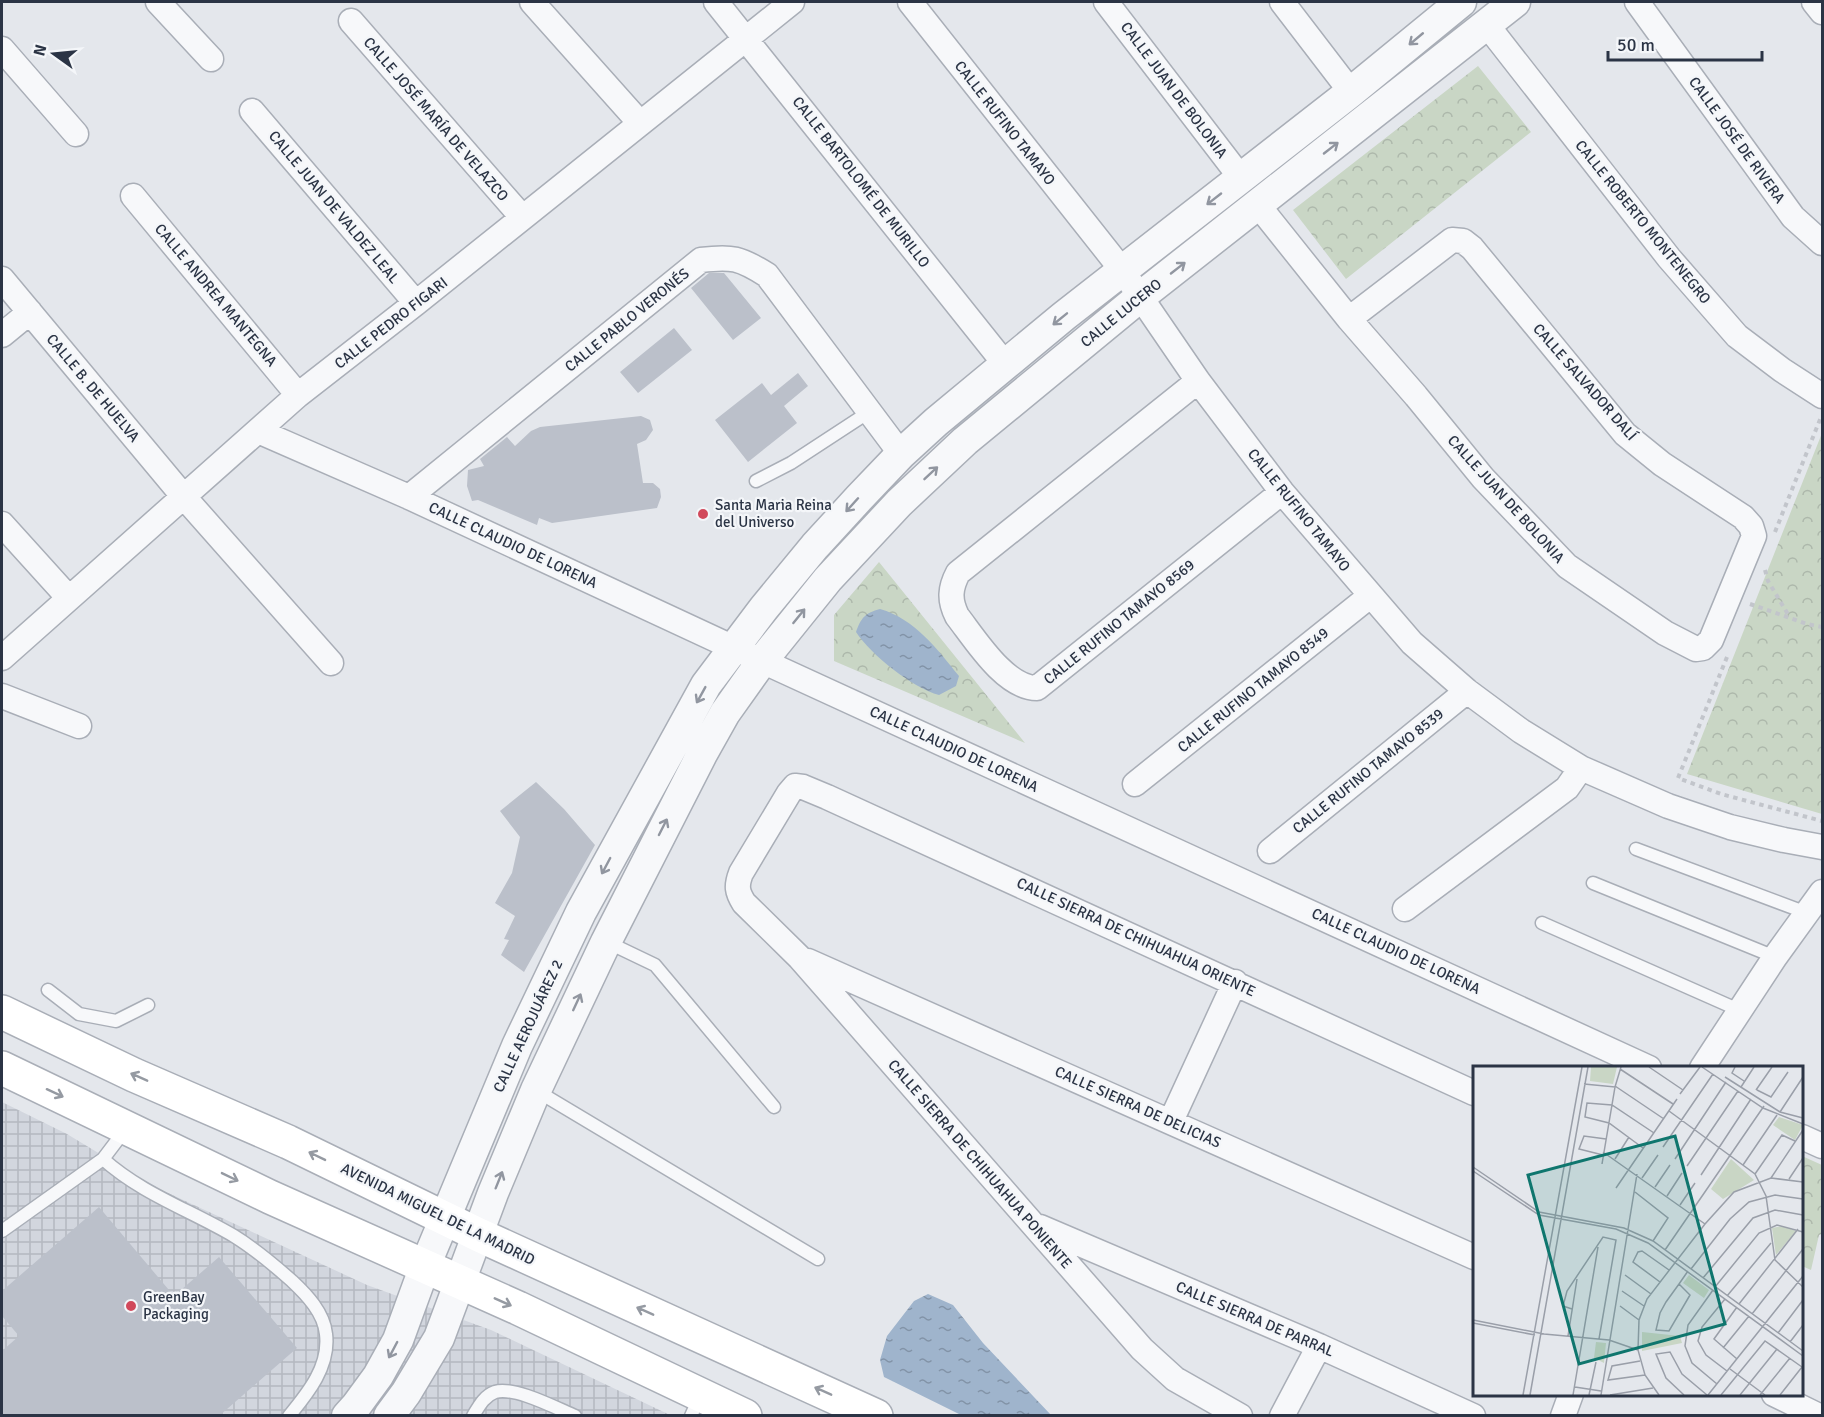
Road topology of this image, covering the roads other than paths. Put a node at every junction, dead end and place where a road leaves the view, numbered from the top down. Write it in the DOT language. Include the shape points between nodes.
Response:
graph roads {
  1 [pos="158,2"];
  2 [pos="532,2"];
  3 [pos="716,2"];
  4 [pos="792,2"];
  5 [pos="910,2"];
  6 [pos="1106,2"];
  7 [pos="1282,2"];
  8 [pos="1459,2"];
  9 [pos="1515,2"];
  10 [pos="1636,2"];
  11 [pos="1814,2"];
  12 [pos="1822,12"];
  13 [pos="351,21"];
  14 [pos="1487,25"];
  15 [pos="747,38"];
  16 [pos="2,49"];
  17 [pos="211,58"];
  18 [pos="1351,92"];
  19 [pos="252,111"];
  20 [pos="640,123"];
  21 [pos="76,134"];
  22 [pos="1241,178"];
  23 [pos="133,196"];
  24 [pos="1258,205"];
  25 [pos="522,217"];
  26 [pos="1822,243"];
  27 [pos="1122,270"];
  28 [pos="2,279"];
  29 [pos="1140,297"];
  30 [pos="417,303"];
  31 [pos="30,312"];
  32 [pos="1349,319"];
  33 [pos="2,335"];
  34 [pos="1005,364"];
  35 [pos="1198,381"];
  36 [pos="298,395"];
  37 [pos="1822,406"];
  38 [pos="869,412"];
  39 [pos="258,431"];
  40 [pos="901,454"];
  41 [pos="756,481"];
  42 [pos="1282,492"];
  43 [pos="184,497"];
  44 [pos="409,497"];
  45 [pos="2,524"];
  46 [pos="1751,526"];
  47 [pos="1370,596"];
  48 [pos="68,597"];
  49 [pos="735,648"];
  50 [pos="2,658"];
  51 [pos="762,661"];
  52 [pos="331,663"];
  53 [pos="1467,691"];
  54 [pos="2,698"];
  55 [pos="79,726"];
  56 [pos="1581,768"];
  57 [pos="1135,783"];
  58 [pos="795,786"];
  59 [pos="1822,847"];
  60 [pos="1636,849"];
  61 [pos="1270,851"];
  62 [pos="1593,883"];
  63 [pos="1822,892"];
  64 [pos="1405,909"];
  65 [pos="1807,913"];
  66 [pos="1542,923"];
  67 [pos="606,942"];
  68 [pos="1775,957"];
  69 [pos="800,958"];
  70 [pos="1235,982"];
  71 [pos="48,990"];
  72 [pos="148,1005"];
  73 [pos="1739,1010"];
  74 [pos="2,1012"];
  75 [pos="1645,1066"];
  76 [pos="1703,1066"];
  77 [pos="2,1068"];
  78 [pos="536,1090"];
  79 [pos="1473,1093"];
  80 [pos="774,1107"];
  81 [pos="1171,1121"];
  82 [pos="127,1127"];
  83 [pos="1803,1137"];
  84 [pos="1822,1146"];
  85 [pos="104,1160"];
  86 [pos="446,1218"];
  87 [pos="1035,1225"];
  88 [pos="2,1231"];
  89 [pos="479,1235"];
  90 [pos="1473,1257"];
  91 [pos="818,1259"];
  92 [pos="425,1266"];
  93 [pos="460,1282"];
  94 [pos="406,1321"];
  95 [pos="439,1338"];
  96 [pos="1318,1346"];
  97 [pos="1571,1396"];
  98 [pos="1776,1396"];
  99 [pos="696,1405"];
  100 [pos="742,1415"];
  101 [pos="289,1416"];
  102 [pos="346,1416"];
  103 [pos="389,1416"];
  104 [pos="473,1416"];
  105 [pos="575,1416"];
  106 [pos="876,1416"];
  107 [pos="1240,1416"];
  108 [pos="1282,1416"];
  109 [pos="1473,1416"];
  110 [pos="1563,1416"];
  111 [pos="1819,1416"];
  1 -- 17 [label="street"];
  2 -- 20 [label="street"];
  3 -- 15 [label="street, CALLE BARTOLOMÉ DE MURILLO"];
  4 -- 15 [label="street, CALLE PEDRO FIGARI"];
  5 -- 27 [label="street, CALLE RUFINO TAMAYO"];
  6 -- 22 [label="street, CALLE JUAN DE BOLONIA"];
  7 -- 18 [label="street"];
  8 -- 18 [label="street, one-way"];
  9 -- 14 [label="street, CALLE LUCERO"];
  10 -- 26 [label="street, CALLE JOSÉ DE RIVERA" via="1793,217"];
  11 -- 12 [label="street"];
  13 -- 25 [label="street, CALLE JOSÉ MARÍA DE VELAZCO"];
  24 -- 14 [label="street, CALLE LUCERO, one-way"];
  14 -- 37 [label="street, CALLE ROBERTO MONTENEGRO" via="1669,258 1737,336"];
  15 -- 20 [label="street, CALLE PEDRO FIGARI"];
  15 -- 34 [label="street, CALLE BARTOLOMÉ DE MURILLO"];
  16 -- 21 [label="street"];
  18 -- 22 [label="street"];
  19 -- 30 [label="street, CALLE JUAN DE VALDEZ LEAL"];
  20 -- 25 [label="street, CALLE PEDRO FIGARI"];
  22 -- 27 [label="street, one-way"];
  23 -- 36 [label="street, CALLE ANDREA MANTEGNA"];
  29 -- 24 [label="street, CALLE LUCERO, one-way"];
  24 -- 32 [label="street, CALLE JUAN DE BOLONIA"];
  25 -- 30 [label="street, CALLE PEDRO FIGARI"];
  27 -- 29 [label="street, CALLE RUFINO TAMAYO"];
  27 -- 34 [label="street, one-way"];
  28 -- 31 [label="street, CALLE B. DE HUELVA"];
  29 -- 35 [label="street, CALLE RUFINO TAMAYO"];
  51 -- 29 [label="street, CALLE LUCERO, one-way" via="828,579 899,503 1001,410"];
  30 -- 36 [label="street, CALLE PEDRO FIGARI"];
  31 -- 33 [label="street"];
  31 -- 43 [label="street, CALLE B. DE HUELVA"];
  32 -- 46 [label="street, CALLE SALVADOR DALÍ" via="1452,240 1463,241 1625,434"];
  32 -- 46 [label="street, CALLE JUAN DE BOLONIA" via="1483,478 1567,566 1665,633 1696,649 1712,640 1754,536"];
  34 -- 40 [label="street"];
  35 -- 42 [label="street, CALLE RUFINO TAMAYO"];
  35 -- 42 [label="street, CALLE RUFINO TAMAYO 8569" via="958,573 951,594 957,616 1007,675 1018,684 1037,687"];
  36 -- 39 [label="street, CALLE PEDRO FIGARI"];
  38 -- 40 [label="street, CALLE PABLO VERONÉS"];
  38 -- 41 [label="lane"];
  38 -- 44 [label="street, CALLE PABLO VERONÉS" via="767,275 736,259 701,260"];
  39 -- 43 [label="street, CALLE PEDRO FIGARI"];
  39 -- 44 [label="street, CALLE CLAUDIO DE LORENA"];
  40 -- 49 [label="street, one-way" via="814,546"];
  42 -- 47 [label="street, CALLE RUFINO TAMAYO"];
  43 -- 48 [label="street, CALLE PEDRO FIGARI"];
  43 -- 52 [label="street, CALLE B. DE HUELVA"];
  44 -- 49 [label="street, CALLE CLAUDIO DE LORENA"];
  45 -- 48 [label="street"];
  47 -- 53 [label="street, CALLE RUFINO TAMAYO" via="1412,643"];
  47 -- 57 [label="street, CALLE RUFINO TAMAYO 8549"];
  48 -- 50 [label="street, CALLE PEDRO FIGARI"];
  49 -- 51 [label="street, CALLE CLAUDIO DE LORENA"];
  49 -- 86 [label="street, CALLE AEROJUÁREZ 2, one-way" via="706,686 581,912 517,1046"];
  67 -- 51 [label="street, one-way" via="702,754"];
  51 -- 75 [label="street, CALLE CLAUDIO DE LORENA"];
  53 -- 56 [label="street, CALLE RUFINO TAMAYO"];
  53 -- 61 [label="street, CALLE RUFINO TAMAYO 8539"];
  54 -- 55 [label="street"];
  56 -- 59 [label="street, CALLE RUFINO TAMAYO" via="1668,806 1730,827"];
  56 -- 64 [label="street" via="1567,788"];
  58 -- 69 [label="street, CALLE SIERRA DE CHIHUAHUA PONIENTE" via="736,885 754,914"];
  58 -- 70 [label="street, CALLE SIERRA DE CHIHUAHUA ORIENTE"];
  60 -- 65 [label="lane"];
  62 -- 68 [label="lane"];
  63 -- 65 [label="street"];
  65 -- 68 [label="street"];
  66 -- 73 [label="lane"];
  78 -- 67 [label="street, one-way"];
  67 -- 80 [label="lane" via="655,965"];
  68 -- 73 [label="street"];
  69 -- 81 [label="street, CALLE SIERRA DE DELICIAS"];
  69 -- 87 [label="street, CALLE SIERRA DE CHIHUAHUA PONIENTE"];
  70 -- 79 [label="street, CALLE SIERRA DE CHIHUAHUA ORIENTE"];
  70 -- 81 [label="street"];
  71 -- 72 [label="lane" via="79,1014 116,1021"];
  73 -- 76 [label="street"];
  86 -- 74 [label="main road, AVENIDA MIGUEL DE LA MADRID, one-way"];
  77 -- 82 [label="main road, one-way"];
  89 -- 78 [label="street, one-way"];
  78 -- 91 [label="lane"];
  81 -- 90 [label="street, CALLE SIERRA DE DELICIAS"];
  82 -- 85 [label="lane"];
  82 -- 92 [label="main road, one-way"];
  83 -- 84 [label="street"];
  85 -- 88 [label="lane"];
  85 -- 101 [label="lane" via="134,1183 235,1237 270,1261 319,1313 326,1333 322,1368"];
  86 -- 89 [label="main road, AVENIDA MIGUEL DE LA MADRID"];
  86 -- 92 [label="street, CALLE AEROJUÁREZ 2"];
  87 -- 96 [label="street, CALLE SIERRA DE PARRAL"];
  87 -- 107 [label="street, CALLE SIERRA DE CHIHUAHUA PONIENTE" via="1160,1366"];
  89 -- 93 [label="street"];
  106 -- 89 [label="main road, AVENIDA MIGUEL DE LA MADRID, one-way"];
  92 -- 93 [label="main road"];
  92 -- 94 [label="street, CALLE AEROJUÁREZ 2"];
  93 -- 95 [label="street"];
  93 -- 99 [label="main road, one-way"];
  94 -- 95 [label="street"];
  94 -- 102 [label="street, CALLE AEROJUÁREZ 2, one-way" via="390,1357"];
  95 -- 103 [label="street"];
  96 -- 108 [label="street"];
  96 -- 109 [label="street, CALLE SIERRA DE PARRAL"];
  97 -- 110 [label="street"];
  98 -- 111 [label="street"];
  99 -- 100 [label="main road"];
  104 -- 105 [label="lane" via="482,1401 495,1392 513,1391"];
}
